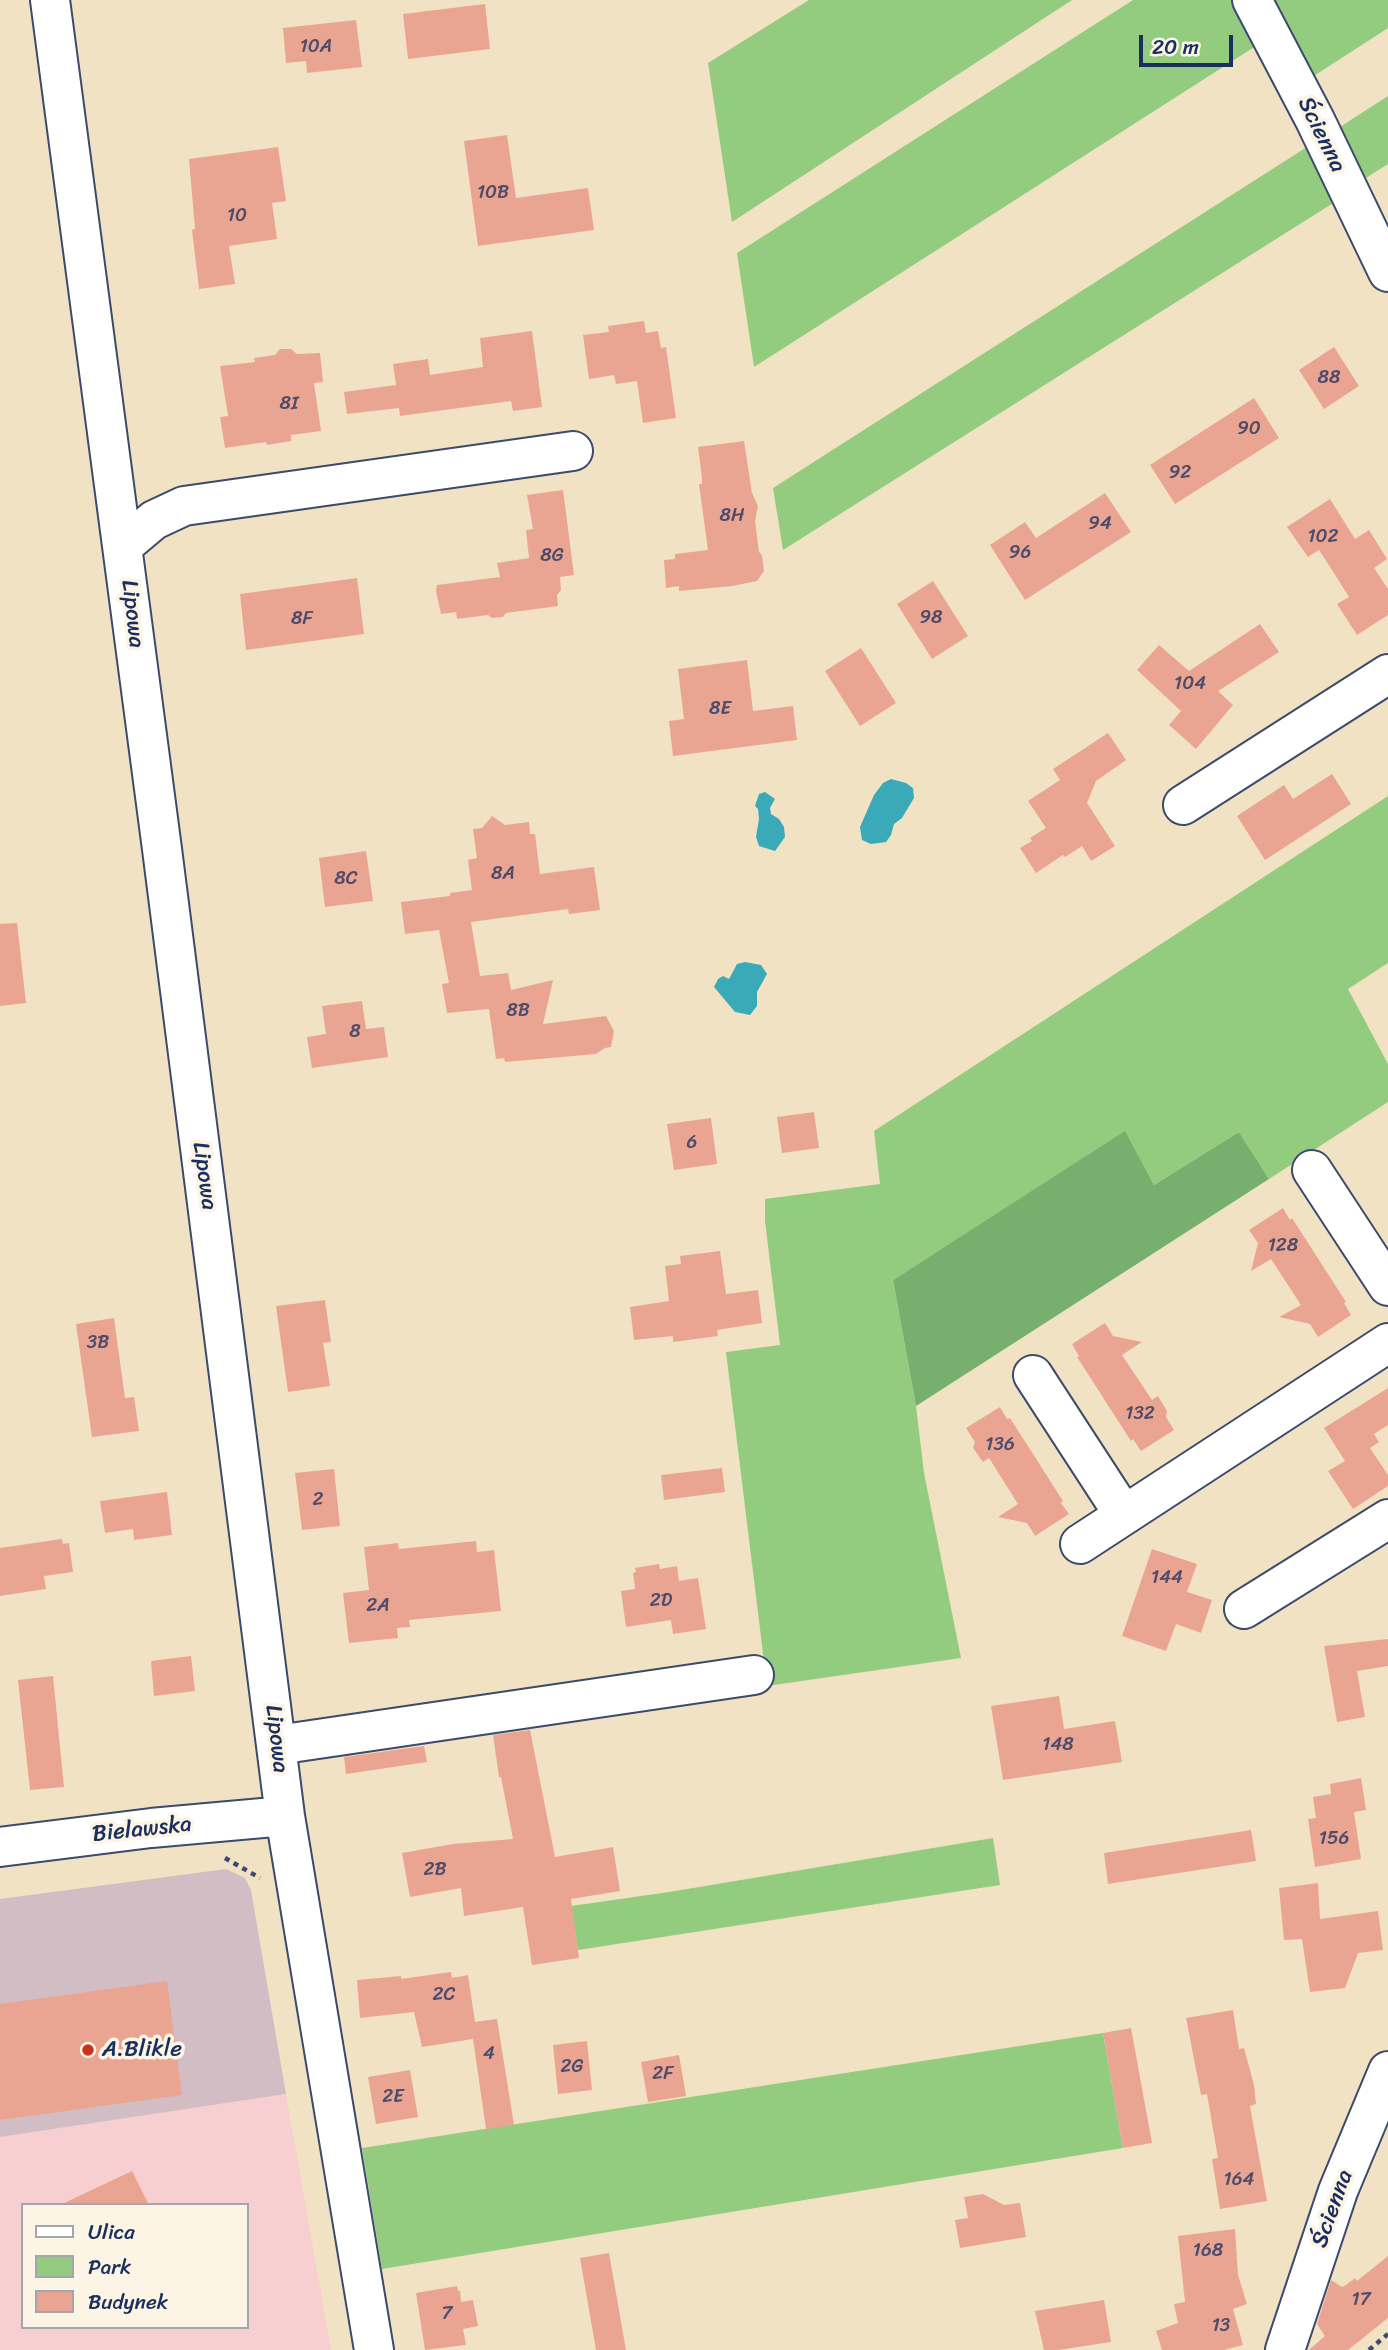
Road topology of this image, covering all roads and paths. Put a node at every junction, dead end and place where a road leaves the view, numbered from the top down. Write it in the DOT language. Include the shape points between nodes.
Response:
graph roads {
  1 [pos="50,0"];
  2 [pos="1252,0"];
  3 [pos="1388,272"];
  4 [pos="573,451"];
  5 [pos="123,546"];
  6 [pos="1388,674"];
  7 [pos="1183,805"];
  8 [pos="1312,1170"];
  9 [pos="1388,1286"];
  10 [pos="1388,1343"];
  11 [pos="1033,1375"];
  12 [pos="1124,1515"];
  13 [pos="1388,1519"];
  14 [pos="1080,1544"];
  15 [pos="1244,1609"];
  16 [pos="754,1675"];
  17 [pos="277,1745"];
  18 [pos="285,1816"];
  19 [pos="0,1847"];
  20 [pos="1388,2071"];
  21 [pos="1388,2334"];
  22 [pos="374,2350"];
  23 [pos="1285,2350"];
  24 [pos="1369,2350"];
  1 -- 5 [label="street, Lipowa"];
  2 -- 3 [label="street, Ścienna"];
  4 -- 5 [label="street" via="184,506 154,520"];
  5 -- 17 [label="street, Lipowa"];
  6 -- 7 [label="street"];
  8 -- 9 [label="street"];
  10 -- 12 [label="street"];
  11 -- 12 [label="street"];
  12 -- 14 [label="street"];
  13 -- 15 [label="street"];
  16 -- 17 [label="street"];
  17 -- 18 [label="street, Lipowa"];
  18 -- 19 [label="street, Bielawska"];
  18 -- 22 [label="street, Lipowa"];
  20 -- 23 [label="street, Ścienna" via="1338,2191"];
  21 -- 24 [label="path"];
}
